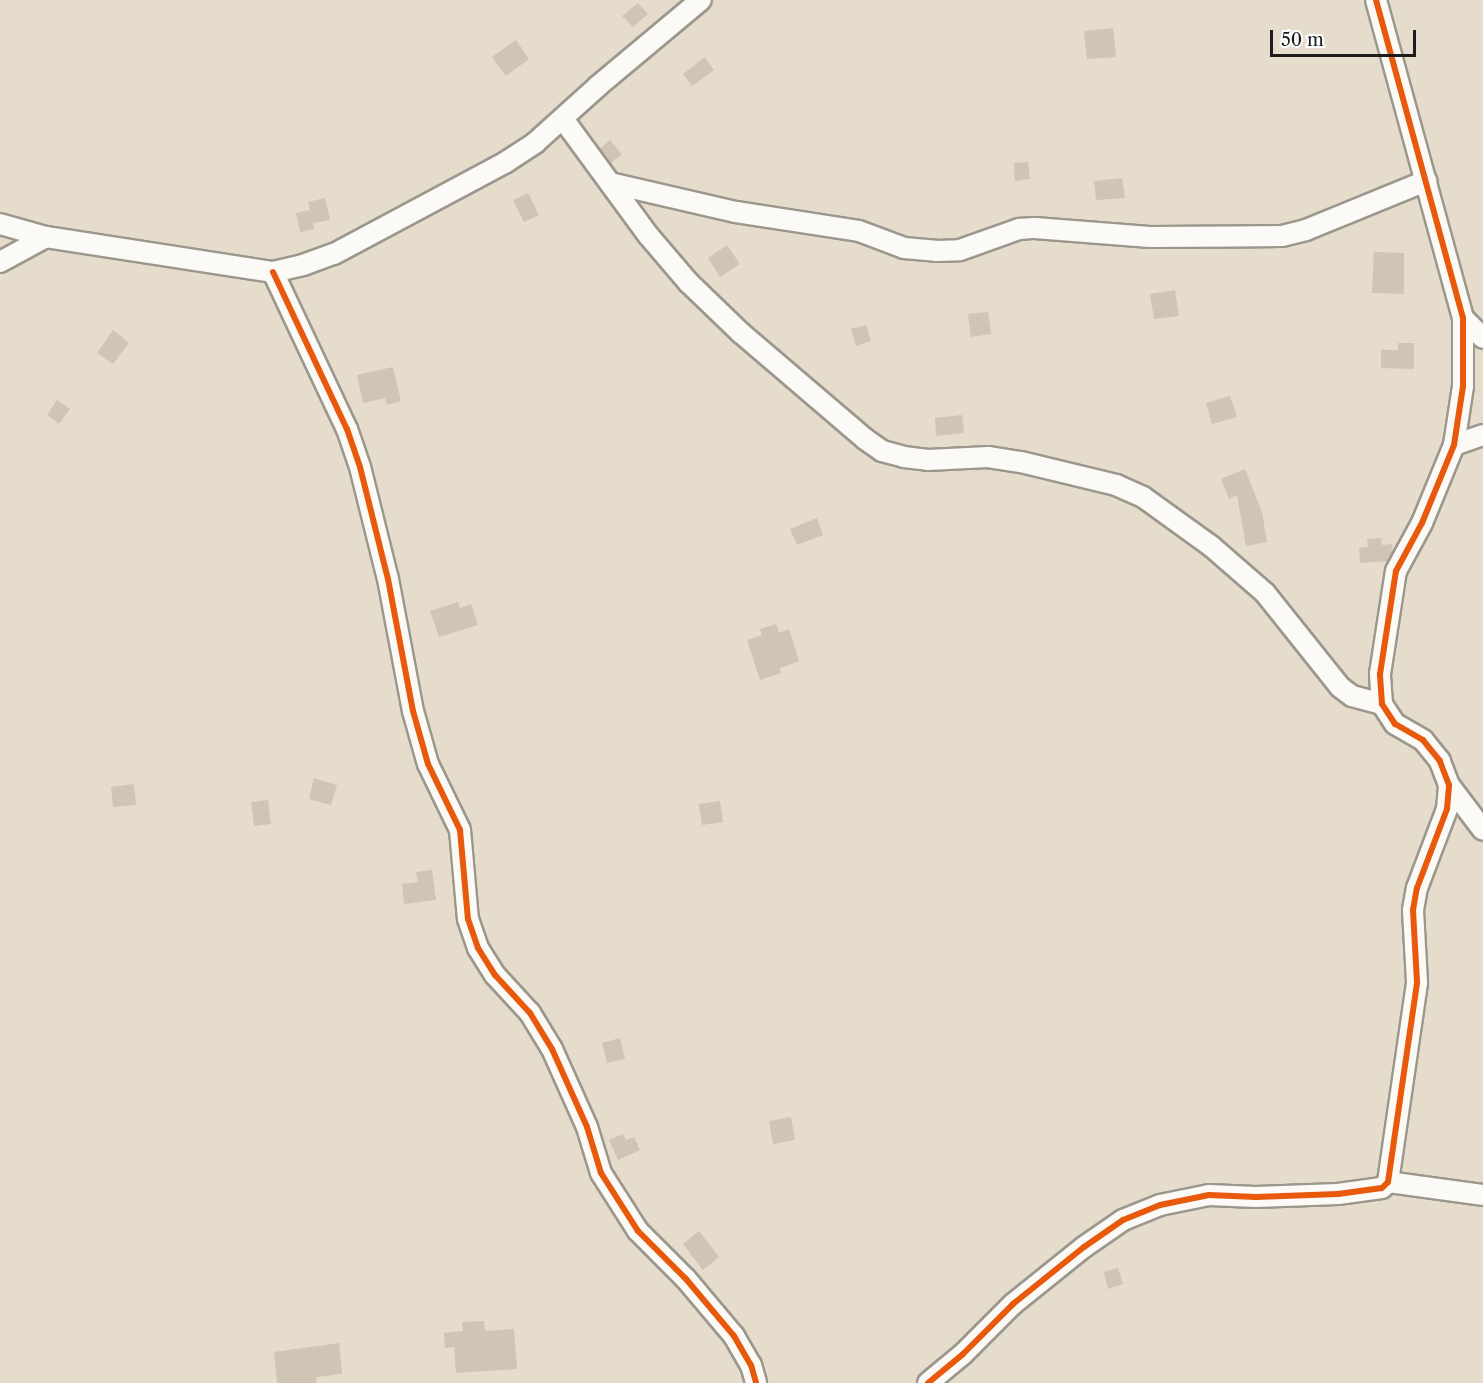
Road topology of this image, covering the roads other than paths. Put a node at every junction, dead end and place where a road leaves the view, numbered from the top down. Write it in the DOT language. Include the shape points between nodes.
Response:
graph roads {
  1 [pos="701,0"];
  2 [pos="1376,0"];
  3 [pos="563,118"];
  4 [pos="1426,181"];
  5 [pos="610,183"];
  6 [pos="0,224"];
  7 [pos="46,237"];
  8 [pos="0,262"];
  9 [pos="273,272"];
  10 [pos="1463,318"];
  11 [pos="1483,338"];
  12 [pos="1483,435"];
  13 [pos="1454,445"];
  14 [pos="1382,704"];
  15 [pos="1449,785"];
  16 [pos="1483,830"];
  17 [pos="1388,1182"];
  18 [pos="1483,1195"];
  19 [pos="756,1383"];
  20 [pos="928,1383"];
  1 -- 3 [label="street"];
  2 -- 4 [label="street"];
  3 -- 5 [label="street"];
  3 -- 9 [label="street" via="506,162 334,254"];
  4 -- 5 [label="street" via="1282,236 1150,237 1027,228 960,250 936,251 904,248 860,231 736,212"];
  4 -- 10 [label="street"];
  5 -- 14 [label="street" via="689,283 741,333 882,452 928,460 988,457 1021,462 1116,485 1143,497 1211,546 1265,593 1340,687 1352,696"];
  6 -- 7 [label="street"];
  7 -- 8 [label="street"];
  7 -- 9 [label="street"];
  9 -- 19 [label="street" via="343,419 360,467 388,579 413,711 428,764 460,830 468,919 478,948 495,975 530,1013 552,1049 587,1127 601,1173 638,1231 686,1279 734,1336 751,1365"];
  10 -- 11 [label="street"];
  10 -- 13 [label="street" via="1463,386"];
  12 -- 13 [label="street"];
  13 -- 14 [label="street" via="1422,523 1396,571 1380,674"];
  14 -- 15 [label="street" via="1395,724 1423,740 1440,760"];
  15 -- 16 [label="street"];
  15 -- 17 [label="street" via="1447,809 1417,888 1413,910 1416,982"];
  17 -- 18 [label="street"];
  17 -- 20 [label="street" via="1382,1188 1338,1194 1209,1195 1160,1204 1123,1220 1013,1304"];
}
